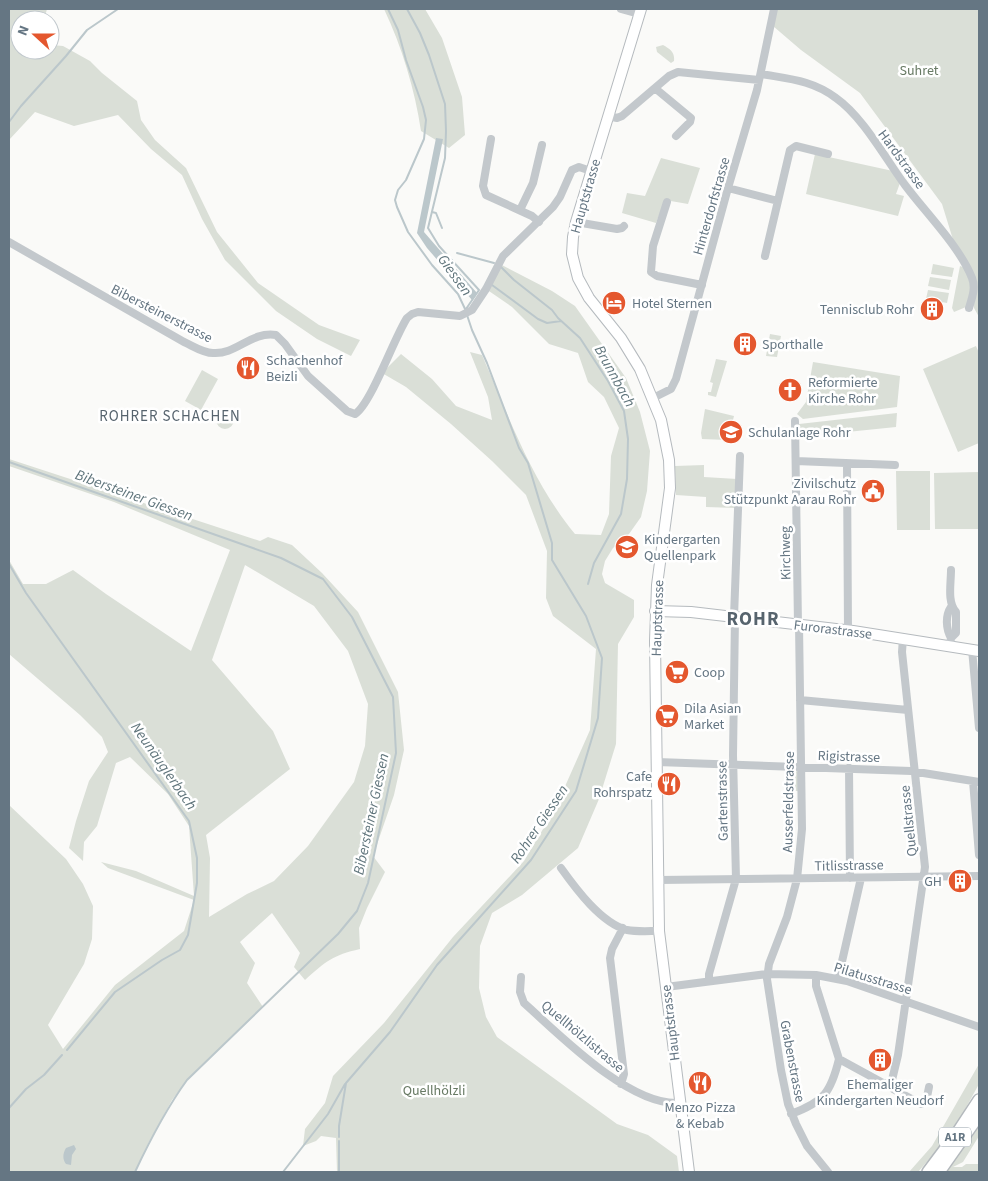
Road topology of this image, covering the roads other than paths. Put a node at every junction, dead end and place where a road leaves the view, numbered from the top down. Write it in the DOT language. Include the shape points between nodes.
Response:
graph roads {
  1 [pos="621,9"];
  2 [pos="774,9"];
  3 [pos="640,12"];
  4 [pos="760,77"];
  5 [pos="656,88"];
  6 [pos="608,116"];
  7 [pos="676,136"];
  8 [pos="491,139"];
  9 [pos="542,145"];
  10 [pos="828,154"];
  11 [pos="592,171"];
  12 [pos="728,188"];
  13 [pos="778,201"];
  14 [pos="667,202"];
  15 [pos="520,210"];
  16 [pos="539,222"];
  17 [pos="576,222"];
  18 [pos="624,226"];
  19 [pos="9,242"];
  20 [pos="765,256"];
  21 [pos="702,285"];
  22 [pos="969,308"];
  23 [pos="653,398"];
  24 [pos="795,421"];
  25 [pos="740,456"];
  26 [pos="796,462"];
  27 [pos="847,464"];
  28 [pos="895,466"];
  29 [pos="951,570"];
  30 [pos="655,611"];
  31 [pos="734,617"];
  32 [pos="799,625"];
  33 [pos="848,630"];
  34 [pos="903,638"];
  35 [pos="951,642"];
  36 [pos="975,650"];
  37 [pos="800,700"];
  38 [pos="908,710"];
  39 [pos="979,728"];
  40 [pos="657,762"];
  41 [pos="733,764"];
  42 [pos="802,767"];
  43 [pos="849,768"];
  44 [pos="915,772"];
  45 [pos="976,782"];
  46 [pos="979,855"];
  47 [pos="561,868"];
  48 [pos="979,876"];
  49 [pos="924,877"];
  50 [pos="796,878"];
  51 [pos="850,878"];
  52 [pos="860,878"];
  53 [pos="736,879"];
  54 [pos="659,880"];
  55 [pos="623,928"];
  56 [pos="659,931"];
  57 [pos="767,974"];
  58 [pos="816,975"];
  59 [pos="521,977"];
  60 [pos="838,979"];
  61 [pos="709,981"];
  62 [pos="666,987"];
  63 [pos="906,1001"];
  64 [pos="979,1027"];
  65 [pos="839,1059"];
  66 [pos="621,1084"];
  67 [pos="890,1084"];
  68 [pos="929,1087"];
  69 [pos="979,1100"];
  70 [pos="680,1103"];
  71 [pos="791,1114"];
  72 [pos="979,1115"];
  73 [pos="688,1169"];
  74 [pos="696,1172"];
  75 [pos="828,1172"];
  76 [pos="928,1172"];
  77 [pos="938,1172"];
  1 -- 3 [label="street"];
  2 -- 4 [label="street, Hinterdorfstrasse"];
  3 -- 6 [label="main road, Hauptstrasse"];
  4 -- 5 [label="street, Hardstrasse" via="682,72 669,76"];
  4 -- 12 [label="street, Hinterdorfstrasse"];
  4 -- 22 [label="street, Hardstrasse" via="782,76 806,82 832,94 852,112 966,265 974,284"];
  5 -- 6 [label="street, Hardstrasse" via="622,116"];
  5 -- 7 [label="street" via="691,118"];
  6 -- 11 [label="main road, Hauptstrasse"];
  8 -- 15 [label="street" via="484,193"];
  9 -- 15 [label="street" via="533,184"];
  10 -- 13 [label="street" via="796,146 792,148"];
  11 -- 16 [label="street, Bibersteinerstrasse" via="579,167 572,170 560,197"];
  11 -- 17 [label="main road, Hauptstrasse"];
  12 -- 13 [label="street"];
  12 -- 21 [label="street, Hinterdorfstrasse"];
  13 -- 20 [label="street"];
  14 -- 21 [label="street" via="653,246 651,272"];
  15 -- 16 [label="street"];
  16 -- 19 [label="street, Bibersteinerstrasse" via="503,256 486,289 467,313 460,316 424,311 407,318 369,395 358,412 351,414 308,376 276,335 259,335 224,352 204,351"];
  17 -- 18 [label="street" via="617,230"];
  17 -- 23 [label="main road, Hauptstrasse" via="572,254 578,278 589,298 621,338"];
  21 -- 23 [label="street, Hinterdorfstrasse" via="676,379 671,390"];
  23 -- 30 [label="main road, Hauptstrasse" via="664,430 670,466"];
  24 -- 26 [label="street, Kirchweg"];
  25 -- 31 [label="street, Gartenstrasse"];
  26 -- 27 [label="street"];
  26 -- 32 [label="street, Kirchweg"];
  27 -- 28 [label="street"];
  27 -- 33 [label="street"];
  29 -- 35 [label="street" via="952,607 956,612 956,633"];
  30 -- 31 [label="main road, Furorastrasse"];
  30 -- 40 [label="main road, Hauptstrasse"];
  31 -- 32 [label="main road, Furorastrasse"];
  31 -- 41 [label="street, Gartenstrasse"];
  32 -- 33 [label="main road, Furorastrasse"];
  32 -- 37 [label="street, Ausserfeldstrasse"];
  33 -- 34 [label="main road, Furorastrasse"];
  34 -- 35 [label="main road, Furorastrasse"];
  34 -- 38 [label="street, Quellstrasse"];
  35 -- 36 [label="main road, Furorastrasse"];
  36 -- 39 [label="street"];
  37 -- 38 [label="street"];
  37 -- 42 [label="street, Ausserfeldstrasse"];
  38 -- 44 [label="street, Quellstrasse"];
  40 -- 41 [label="street, Rigistrasse"];
  40 -- 54 [label="main road, Hauptstrasse"];
  41 -- 42 [label="street, Rigistrasse"];
  41 -- 53 [label="street, Gartenstrasse"];
  42 -- 43 [label="street, Rigistrasse"];
  42 -- 50 [label="street, Ausserfeldstrasse" via="802,829"];
  43 -- 44 [label="street, Rigistrasse"];
  43 -- 51 [label="street"];
  44 -- 45 [label="street, Rigistrasse"];
  44 -- 49 [label="street, Quellstrasse"];
  45 -- 46 [label="street"];
  47 -- 55 [label="street" via="595,909"];
  48 -- 49 [label="street, Titlisstrasse"];
  49 -- 52 [label="street, Titlisstrasse"];
  49 -- 63 [label="street, Quellstrasse"];
  50 -- 51 [label="street, Titlisstrasse"];
  50 -- 53 [label="street, Titlisstrasse"];
  50 -- 57 [label="street, Ausserfeldstrasse" via="788,917"];
  51 -- 52 [label="street, Titlisstrasse"];
  52 -- 60 [label="street"];
  53 -- 54 [label="street, Titlisstrasse"];
  53 -- 61 [label="street, Gartenstrasse"];
  54 -- 56 [label="main road, Hauptstrasse"];
  55 -- 56 [label="street"];
  55 -- 66 [label="street" via="610,958 624,1074"];
  56 -- 62 [label="main road, Hauptstrasse"];
  57 -- 58 [label="street, Pilatusstrasse"];
  57 -- 61 [label="street, Pilatusstrasse"];
  57 -- 71 [label="street, Grabenstrasse" via="780,1070"];
  58 -- 60 [label="street, Pilatusstrasse"];
  58 -- 65 [label="street" via="816,986"];
  59 -- 66 [label="street, Quellhölzlistrasse" via="520,997 524,1003"];
  60 -- 63 [label="street, Pilatusstrasse"];
  61 -- 62 [label="street, Pilatusstrasse"];
  62 -- 70 [label="main road, Hauptstrasse"];
  63 -- 64 [label="street, Pilatusstrasse"];
  63 -- 67 [label="street, Quellstrasse"];
  65 -- 67 [label="street"];
  65 -- 71 [label="street" via="832,1085 822,1098"];
  66 -- 70 [label="street, Quellhölzlistrasse" via="642,1094"];
  67 -- 68 [label="street" via="892,1089 921,1104 926,1102"];
  69 -- 76 [label="highway, A1R"];
  70 -- 73 [label="main road, Hauptstrasse"];
  71 -- 75 [label="street, Grabenstrasse" via="807,1146"];
  72 -- 77 [label="highway, A1R"];
  73 -- 74 [label="street"];
}
